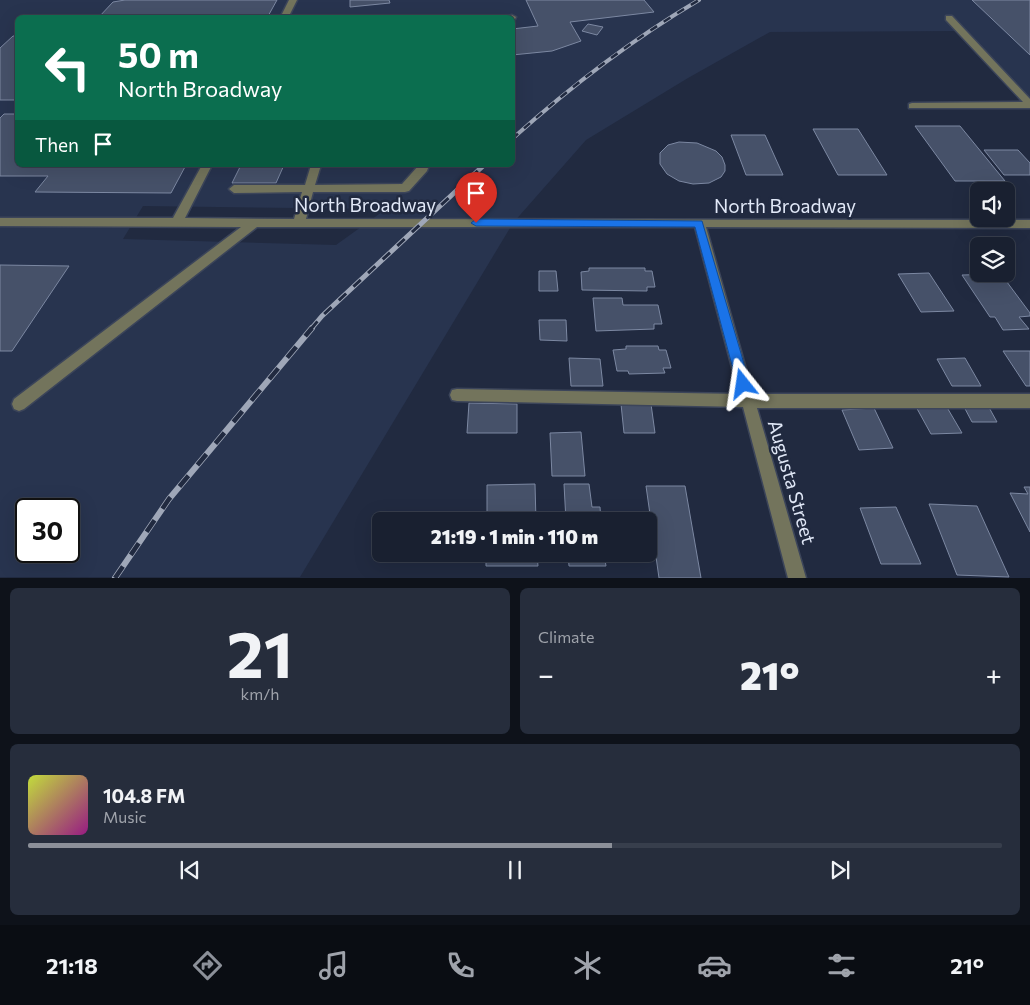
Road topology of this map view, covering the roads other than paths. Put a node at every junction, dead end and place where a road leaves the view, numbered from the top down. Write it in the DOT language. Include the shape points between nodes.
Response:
graph roads {
  1 [pos="293,0"];
  2 [pos="286,15"];
  3 [pos="949,18"];
  4 [pos="1030,104"];
  5 [pos="912,106"];
  6 [pos="206,167"];
  7 [pos="315,167"];
  8 [pos="424,167"];
  9 [pos="234,189"];
  10 [pos="309,189"];
  11 [pos="0,222"];
  12 [pos="177,222"];
  13 [pos="255,222"];
  14 [pos="299,222"];
  15 [pos="699,224"];
  16 [pos="1030,224"];
  17 [pos="457,395"];
  18 [pos="748,401"];
  19 [pos="1030,401"];
  20 [pos="19,404"];
  21 [pos="798,578"];
  1 -- 2 [label="street"];
  3 -- 4 [label="street"];
  4 -- 5 [label="street"];
  6 -- 12 [label="street"];
  7 -- 10 [label="street"];
  8 -- 10 [label="street" via="405,188"];
  9 -- 10 [label="street"];
  10 -- 14 [label="street"];
  11 -- 12 [label="street, North Broadway"];
  12 -- 13 [label="street, North Broadway"];
  13 -- 14 [label="street, North Broadway"];
  13 -- 20 [label="street"];
  14 -- 15 [label="street, North Broadway"];
  15 -- 16 [label="street, North Broadway"];
  15 -- 18 [label="street, Augusta Street"];
  17 -- 18 [label="street"];
  18 -- 19 [label="street"];
  18 -- 21 [label="street, Augusta Street"];
}
